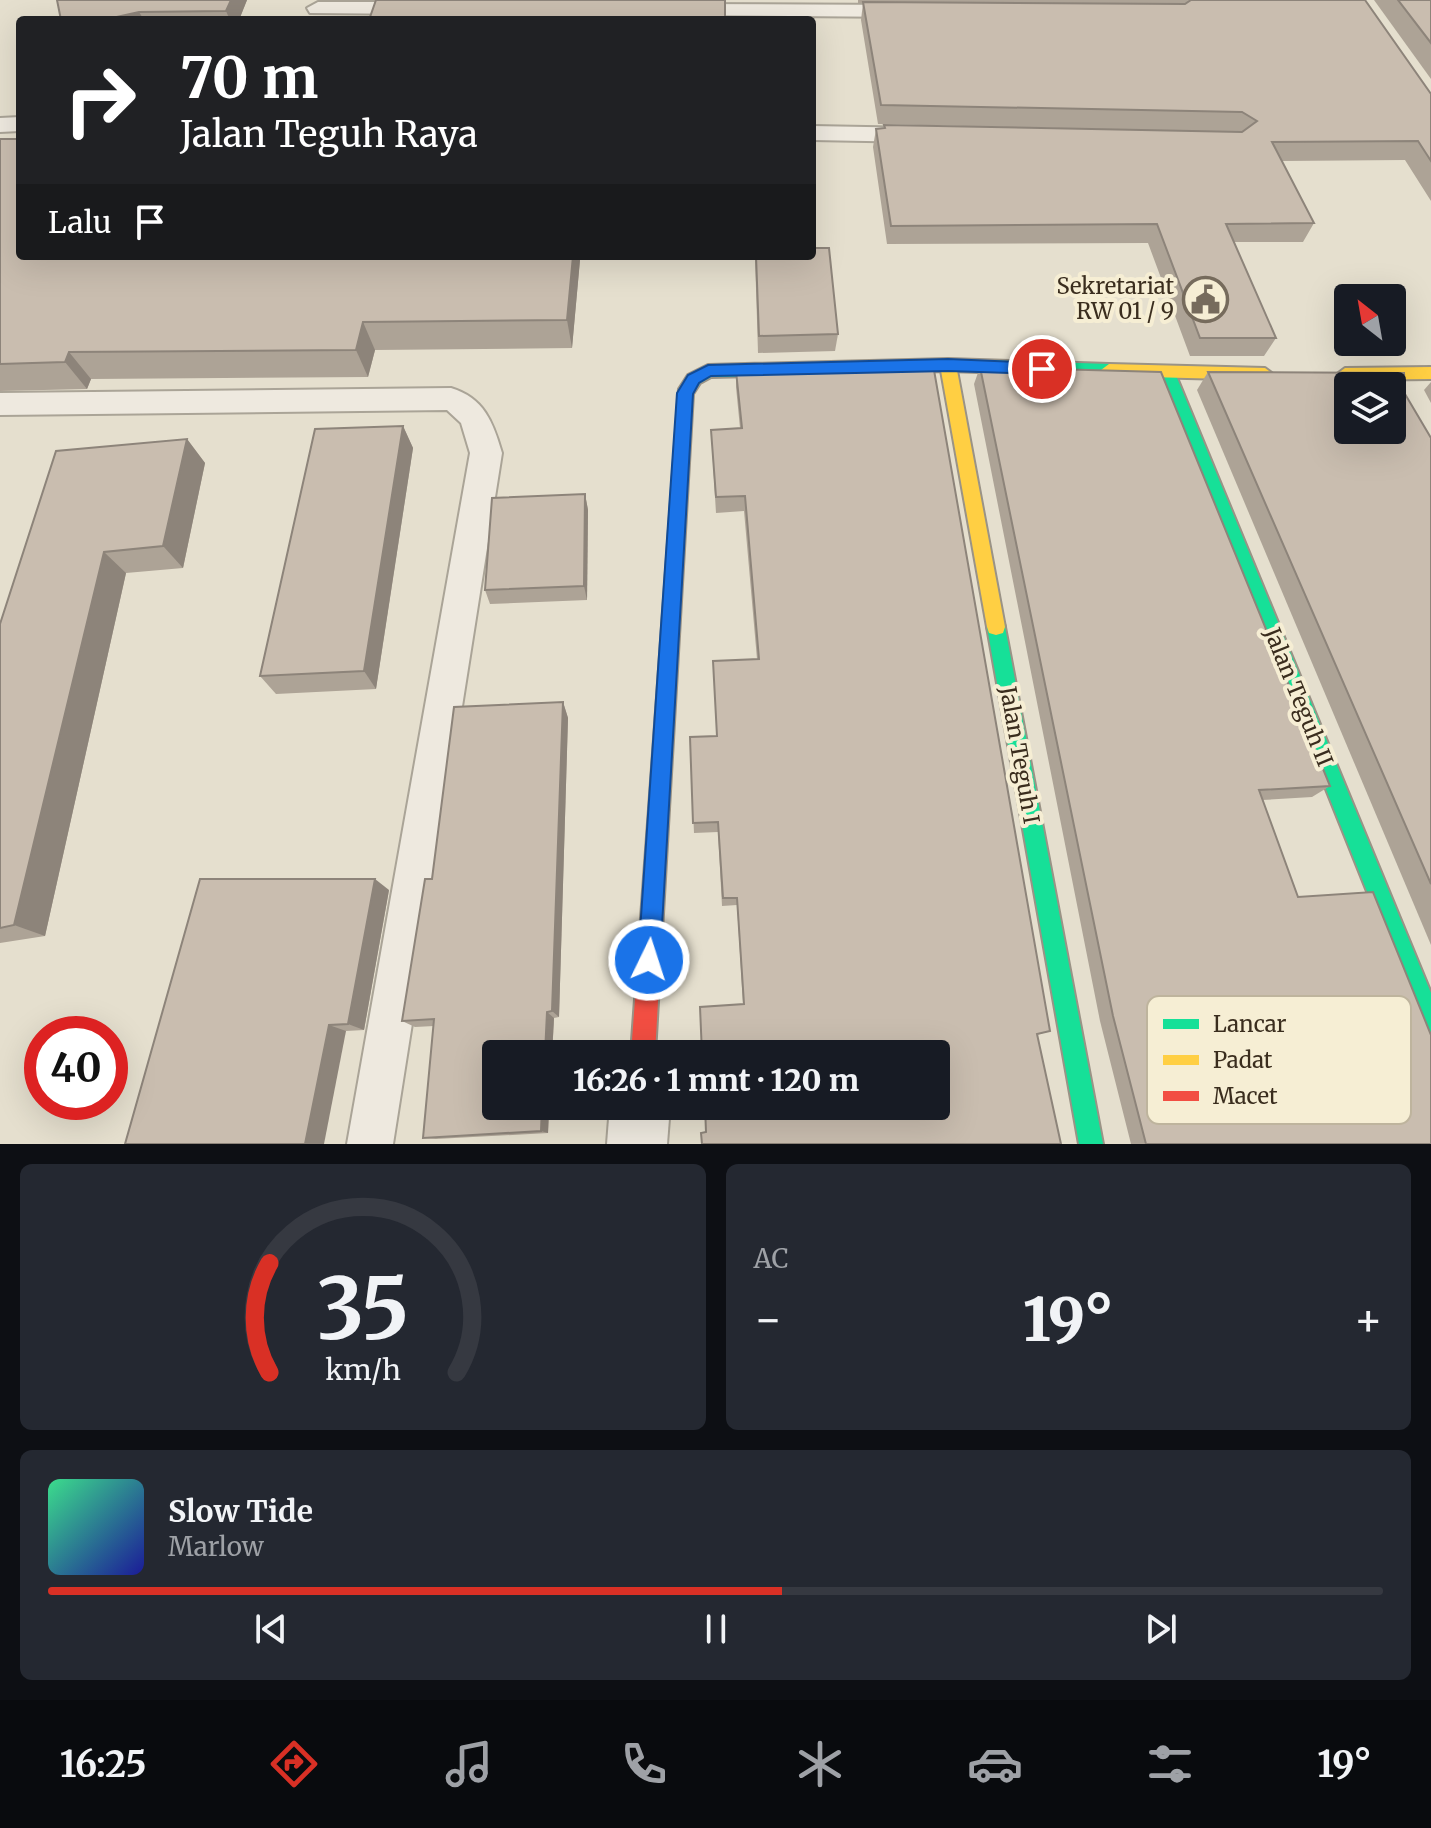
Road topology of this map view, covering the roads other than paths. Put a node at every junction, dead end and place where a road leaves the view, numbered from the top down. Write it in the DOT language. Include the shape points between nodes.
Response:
graph roads {
  1 [pos="446,8"];
  2 [pos="318,9"];
  3 [pos="653,9"];
  4 [pos="781,10"];
  5 [pos="923,11"];
  6 [pos="816,133"];
  7 [pos="936,136"];
  8 [pos="948,365"];
  9 [pos="1167,373"];
  10 [pos="1431,373"];
  11 [pos="1287,374"];
  12 [pos="1406,374"];
  13 [pos="1406,400"];
  14 [pos="0,404"];
  15 [pos="1415,416"];
  16 [pos="1431,1021"];
  17 [pos="644,1040"];
  18 [pos="639,1120"];
  19 [pos="370,1144"];
  20 [pos="637,1144"];
  21 [pos="1091,1144"];
  1 -- 2 [label="lane"];
  3 -- 4 [label="lane"];
  4 -- 5 [label="lane"];
  6 -- 7 [label="lane"];
  8 -- 9 [label="street"];
  8 -- 17 [label="street" via="708,371 685,393"];
  8 -- 21 [label="street, Jalan Teguh I"];
  9 -- 11 [label="street"];
  9 -- 16 [label="street, Jalan Teguh II"];
  10 -- 12 [label="street"];
  13 -- 15 [label="street"];
  14 -- 19 [label="lane" via="451,399 468,405 477,420 486,453"];
  18 -- 20 [label="street"];
}
